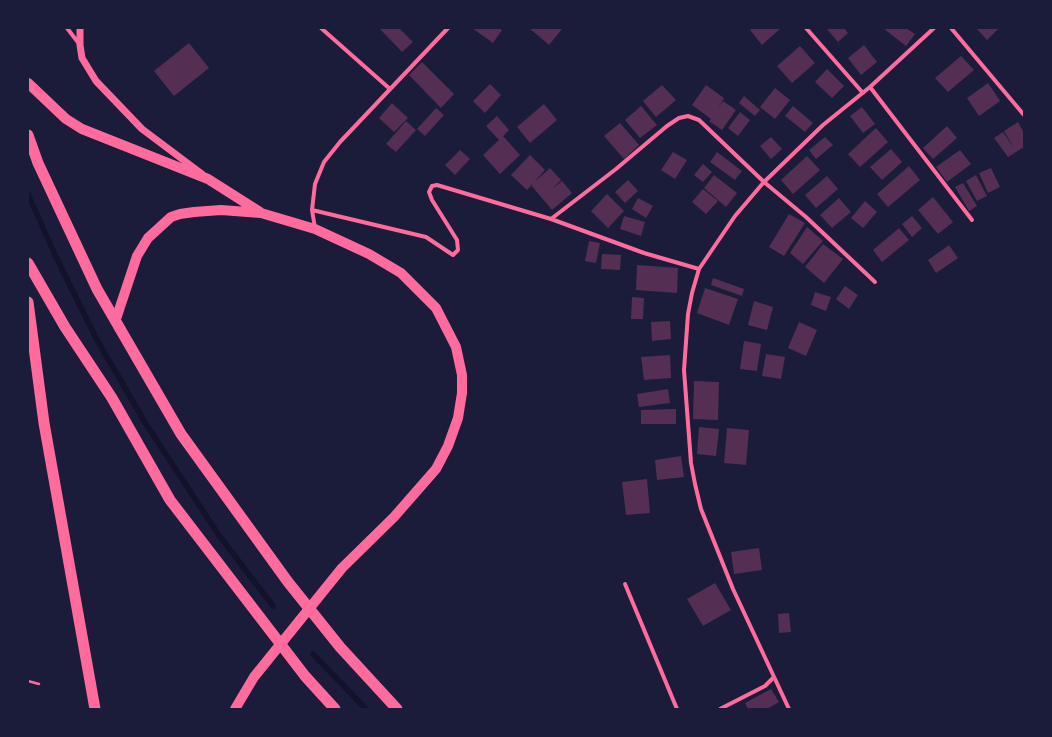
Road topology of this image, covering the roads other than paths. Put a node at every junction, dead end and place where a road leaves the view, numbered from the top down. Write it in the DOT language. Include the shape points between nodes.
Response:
graph roads {
  1 [pos="67,28"];
  2 [pos="80,28"];
  3 [pos="320,28"];
  4 [pos="448,28"];
  5 [pos="806,28"];
  6 [pos="934,28"];
  7 [pos="951,28"];
  8 [pos="80,45"];
  9 [pos="28,83"];
  10 [pos="870,87"];
  11 [pos="390,89"];
  12 [pos="863,93"];
  13 [pos="1024,115"];
  14 [pos="28,135"];
  15 [pos="208,179"];
  16 [pos="764,182"];
  17 [pos="312,210"];
  18 [pos="261,213"];
  19 [pos="551,219"];
  20 [pos="972,220"];
  21 [pos="315,228"];
  22 [pos="28,263"];
  23 [pos="699,269"];
  24 [pos="875,282"];
  25 [pos="28,302"];
  26 [pos="116,319"];
  27 [pos="29,357"];
  28 [pos="38,367"];
  29 [pos="625,584"];
  30 [pos="773,678"];
  31 [pos="95,709"];
  32 [pos="235,709"];
  33 [pos="336,709"];
  34 [pos="397,709"];
  35 [pos="677,709"];
  36 [pos="720,709"];
  37 [pos="789,709"];
  1 -- 8 [label="street"];
  2 -- 8 [label="street"];
  3 -- 11 [label="street"];
  4 -- 11 [label="street"];
  5 -- 12 [label="street"];
  6 -- 10 [label="street"];
  7 -- 13 [label="street"];
  8 -- 15 [label="street" via="84,63 96,81 142,129"];
  9 -- 15 [label="main road" via="66,119 82,129"];
  10 -- 12 [label="street"];
  10 -- 20 [label="street"];
  11 -- 17 [label="street" via="324,162 315,184"];
  12 -- 16 [label="street" via="822,125"];
  14 -- 26 [label="highway" via="38,163 97,288"];
  15 -- 18 [label="main road"];
  16 -- 19 [label="street" via="700,120 684,116 667,126"];
  16 -- 23 [label="street" via="736,216"];
  16 -- 24 [label="street" via="806,217"];
  17 -- 19 [label="street" via="426,237 453,255 458,250 457,240 432,200 429,189 432,186 437,185"];
  17 -- 21 [label="street"];
  18 -- 21 [label="main road"];
  18 -- 26 [label="main road" via="221,210 171,217 148,238 137,256"];
  19 -- 23 [label="street" via="644,253"];
  21 -- 32 [label="main road" via="402,273 436,308 456,347 462,375 458,418 436,469 394,517 342,568 254,677"];
  22 -- 33 [label="highway" via="65,327 112,398 170,500 305,676"];
  23 -- 30 [label="street" via="688,314 684,370 692,470 707,527"];
  25 -- 28 [label="highway"];
  26 -- 34 [label="highway" via="181,434 288,582 340,647"];
  27 -- 28 [label="street"];
  28 -- 31 [label="highway" via="44,423"];
  29 -- 35 [label="street"];
  30 -- 36 [label="street" via="765,686"];
  30 -- 37 [label="street"];
}
